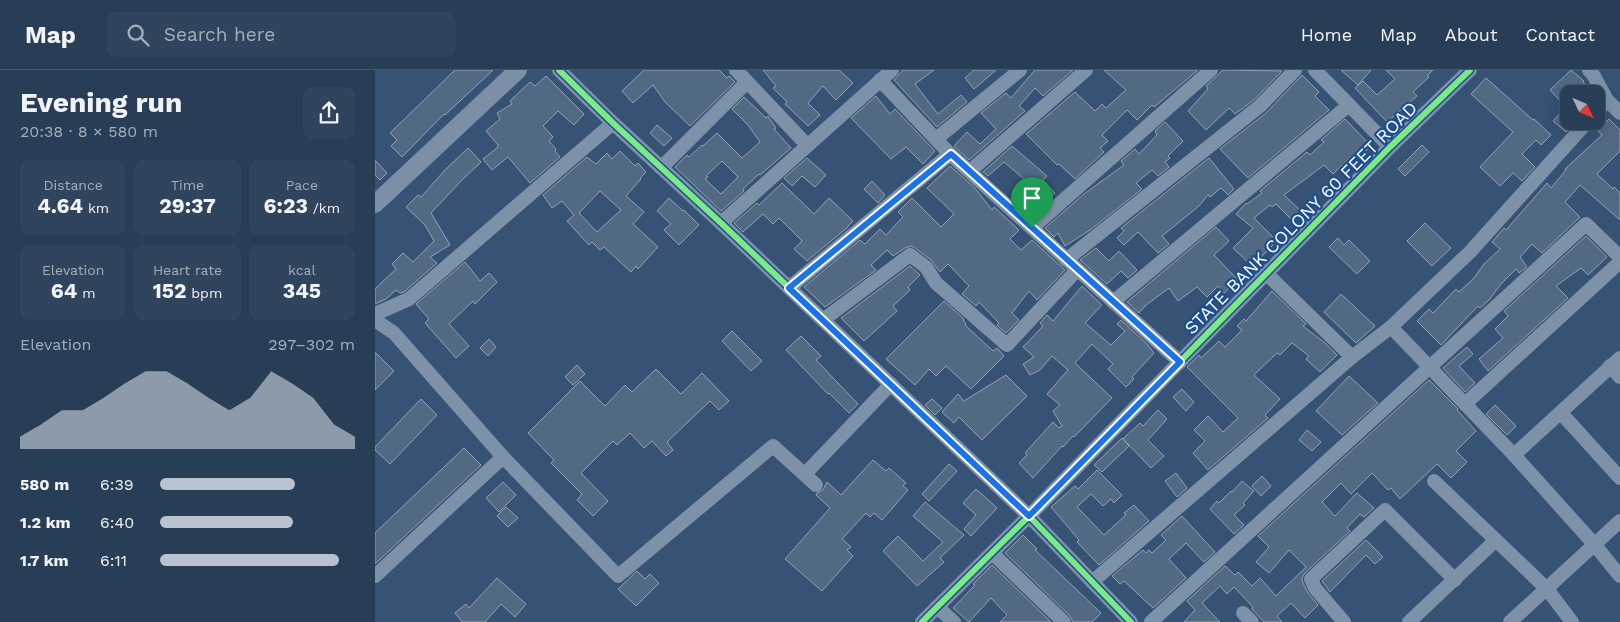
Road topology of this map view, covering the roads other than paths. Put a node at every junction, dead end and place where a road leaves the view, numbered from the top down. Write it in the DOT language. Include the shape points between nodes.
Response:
graph roads {
  1 [pos="518,70"];
  2 [pos="559,70"];
  3 [pos="737,70"];
  4 [pos="892,70"];
  5 [pos="1020,70"];
  6 [pos="1086,70"];
  7 [pos="1211,70"];
  8 [pos="1295,70"];
  9 [pos="1315,70"];
  10 [pos="1470,70"];
  11 [pos="1589,70"];
  12 [pos="880,80"];
  13 [pos="747,82"];
  14 [pos="1607,100"];
  15 [pos="1605,102"];
  16 [pos="1349,105"];
  17 [pos="1620,112"];
  18 [pos="613,123"];
  19 [pos="1580,130"];
  20 [pos="936,139"];
  21 [pos="807,145"];
  22 [pos="1390,147"];
  23 [pos="951,154"];
  24 [pos="661,168"];
  25 [pos="970,170"];
  26 [pos="375,204"];
  27 [pos="721,223"];
  28 [pos="1032,228"];
  29 [pos="1617,248"];
  30 [pos="1066,260"];
  31 [pos="1620,262"];
  32 [pos="1077,270"];
  33 [pos="1267,274"];
  34 [pos="789,288"];
  35 [pos="1113,302"];
  36 [pos="375,314"];
  37 [pos="375,320"];
  38 [pos="823,320"];
  39 [pos="1391,327"];
  40 [pos="1352,357"];
  41 [pos="1180,362"];
  42 [pos="1615,362"];
  43 [pos="1430,367"];
  44 [pos="1620,377"];
  45 [pos="891,384"];
  46 [pos="1465,404"];
  47 [pos="1561,413"];
  48 [pos="1514,455"];
  49 [pos="503,457"];
  50 [pos="805,474"];
  51 [pos="1620,478"];
  52 [pos="1434,481"];
  53 [pos="817,485"];
  54 [pos="1029,516"];
  55 [pos="1620,521"];
  56 [pos="1496,540"];
  57 [pos="1595,544"];
  58 [pos="992,553"];
  59 [pos="375,576"];
  60 [pos="1620,576"];
  61 [pos="1455,580"];
  62 [pos="1092,582"];
  63 [pos="1547,589"];
  64 [pos="937,607"];
  65 [pos="922,622"];
  66 [pos="954,622"];
  67 [pos="1064,622"];
  68 [pos="1131,622"];
  69 [pos="1151,622"];
  70 [pos="1344,622"];
  71 [pos="1409,622"];
  72 [pos="1510,622"];
  73 [pos="1572,622"];
  1 -- 26 [label="main road"];
  2 -- 18 [label="street"];
  3 -- 13 [label="street"];
  4 -- 12 [label="street"];
  5 -- 20 [label="street"];
  6 -- 25 [label="street"];
  7 -- 28 [label="street"];
  8 -- 30 [label="street" via="1260,106"];
  9 -- 16 [label="street"];
  10 -- 22 [label="street, STATE BANK COLONY 60 FEET ROAD"];
  11 -- 14 [label="street"];
  12 -- 20 [label="street"];
  12 -- 21 [label="street"];
  13 -- 21 [label="street"];
  13 -- 24 [label="street"];
  14 -- 15 [label="street"];
  14 -- 17 [label="street"];
  16 -- 22 [label="street"];
  16 -- 35 [label="street"];
  18 -- 24 [label="street"];
  18 -- 36 [label="street" via="409,299"];
  19 -- 39 [label="street" via="1470,252"];
  20 -- 23 [label="street"];
  21 -- 27 [label="street"];
  22 -- 33 [label="street, STATE BANK COLONY 60 FEET ROAD"];
  23 -- 25 [label="street"];
  23 -- 34 [label="street"];
  24 -- 27 [label="street"];
  25 -- 28 [label="street"];
  27 -- 34 [label="street"];
  28 -- 30 [label="street"];
  29 -- 43 [label="street" via="1586,224"];
  30 -- 32 [label="street"];
  31 -- 46 [label="street"];
  32 -- 35 [label="street"];
  32 -- 38 [label="street" via="1007,345 910,255"];
  33 -- 40 [label="street"];
  33 -- 41 [label="street, STATE BANK COLONY 60 FEET ROAD"];
  34 -- 38 [label="street"];
  35 -- 41 [label="street"];
  37 -- 49 [label="street" via="394,333"];
  38 -- 45 [label="street"];
  39 -- 40 [label="street"];
  39 -- 43 [label="street"];
  40 -- 62 [label="street"];
  41 -- 54 [label="street, STATE BANK COLONY 60 FEET ROAD"];
  42 -- 44 [label="street"];
  42 -- 47 [label="street"];
  43 -- 46 [label="street"];
  43 -- 69 [label="street"];
  45 -- 50 [label="street"];
  45 -- 54 [label="street"];
  46 -- 48 [label="street"];
  47 -- 48 [label="street"];
  47 -- 51 [label="street"];
  48 -- 57 [label="street"];
  49 -- 50 [label="street" via="617,576 773,446"];
  49 -- 59 [label="street"];
  50 -- 53 [label="street"];
  52 -- 56 [label="street"];
  54 -- 58 [label="street, STATE BANK COLONY 60 FEET ROAD"];
  54 -- 62 [label="street"];
  55 -- 57 [label="street"];
  56 -- 61 [label="street"];
  56 -- 63 [label="street"];
  57 -- 60 [label="street"];
  57 -- 63 [label="street"];
  58 -- 64 [label="street, STATE BANK COLONY 60 FEET ROAD"];
  58 -- 67 [label="street"];
  61 -- 70 [label="street" via="1385,510 1311,579"];
  61 -- 71 [label="street"];
  62 -- 68 [label="street"];
  63 -- 72 [label="street"];
  63 -- 73 [label="street"];
  64 -- 65 [label="street, STATE BANK COLONY 60 FEET ROAD"];
  64 -- 66 [label="street"];
}
